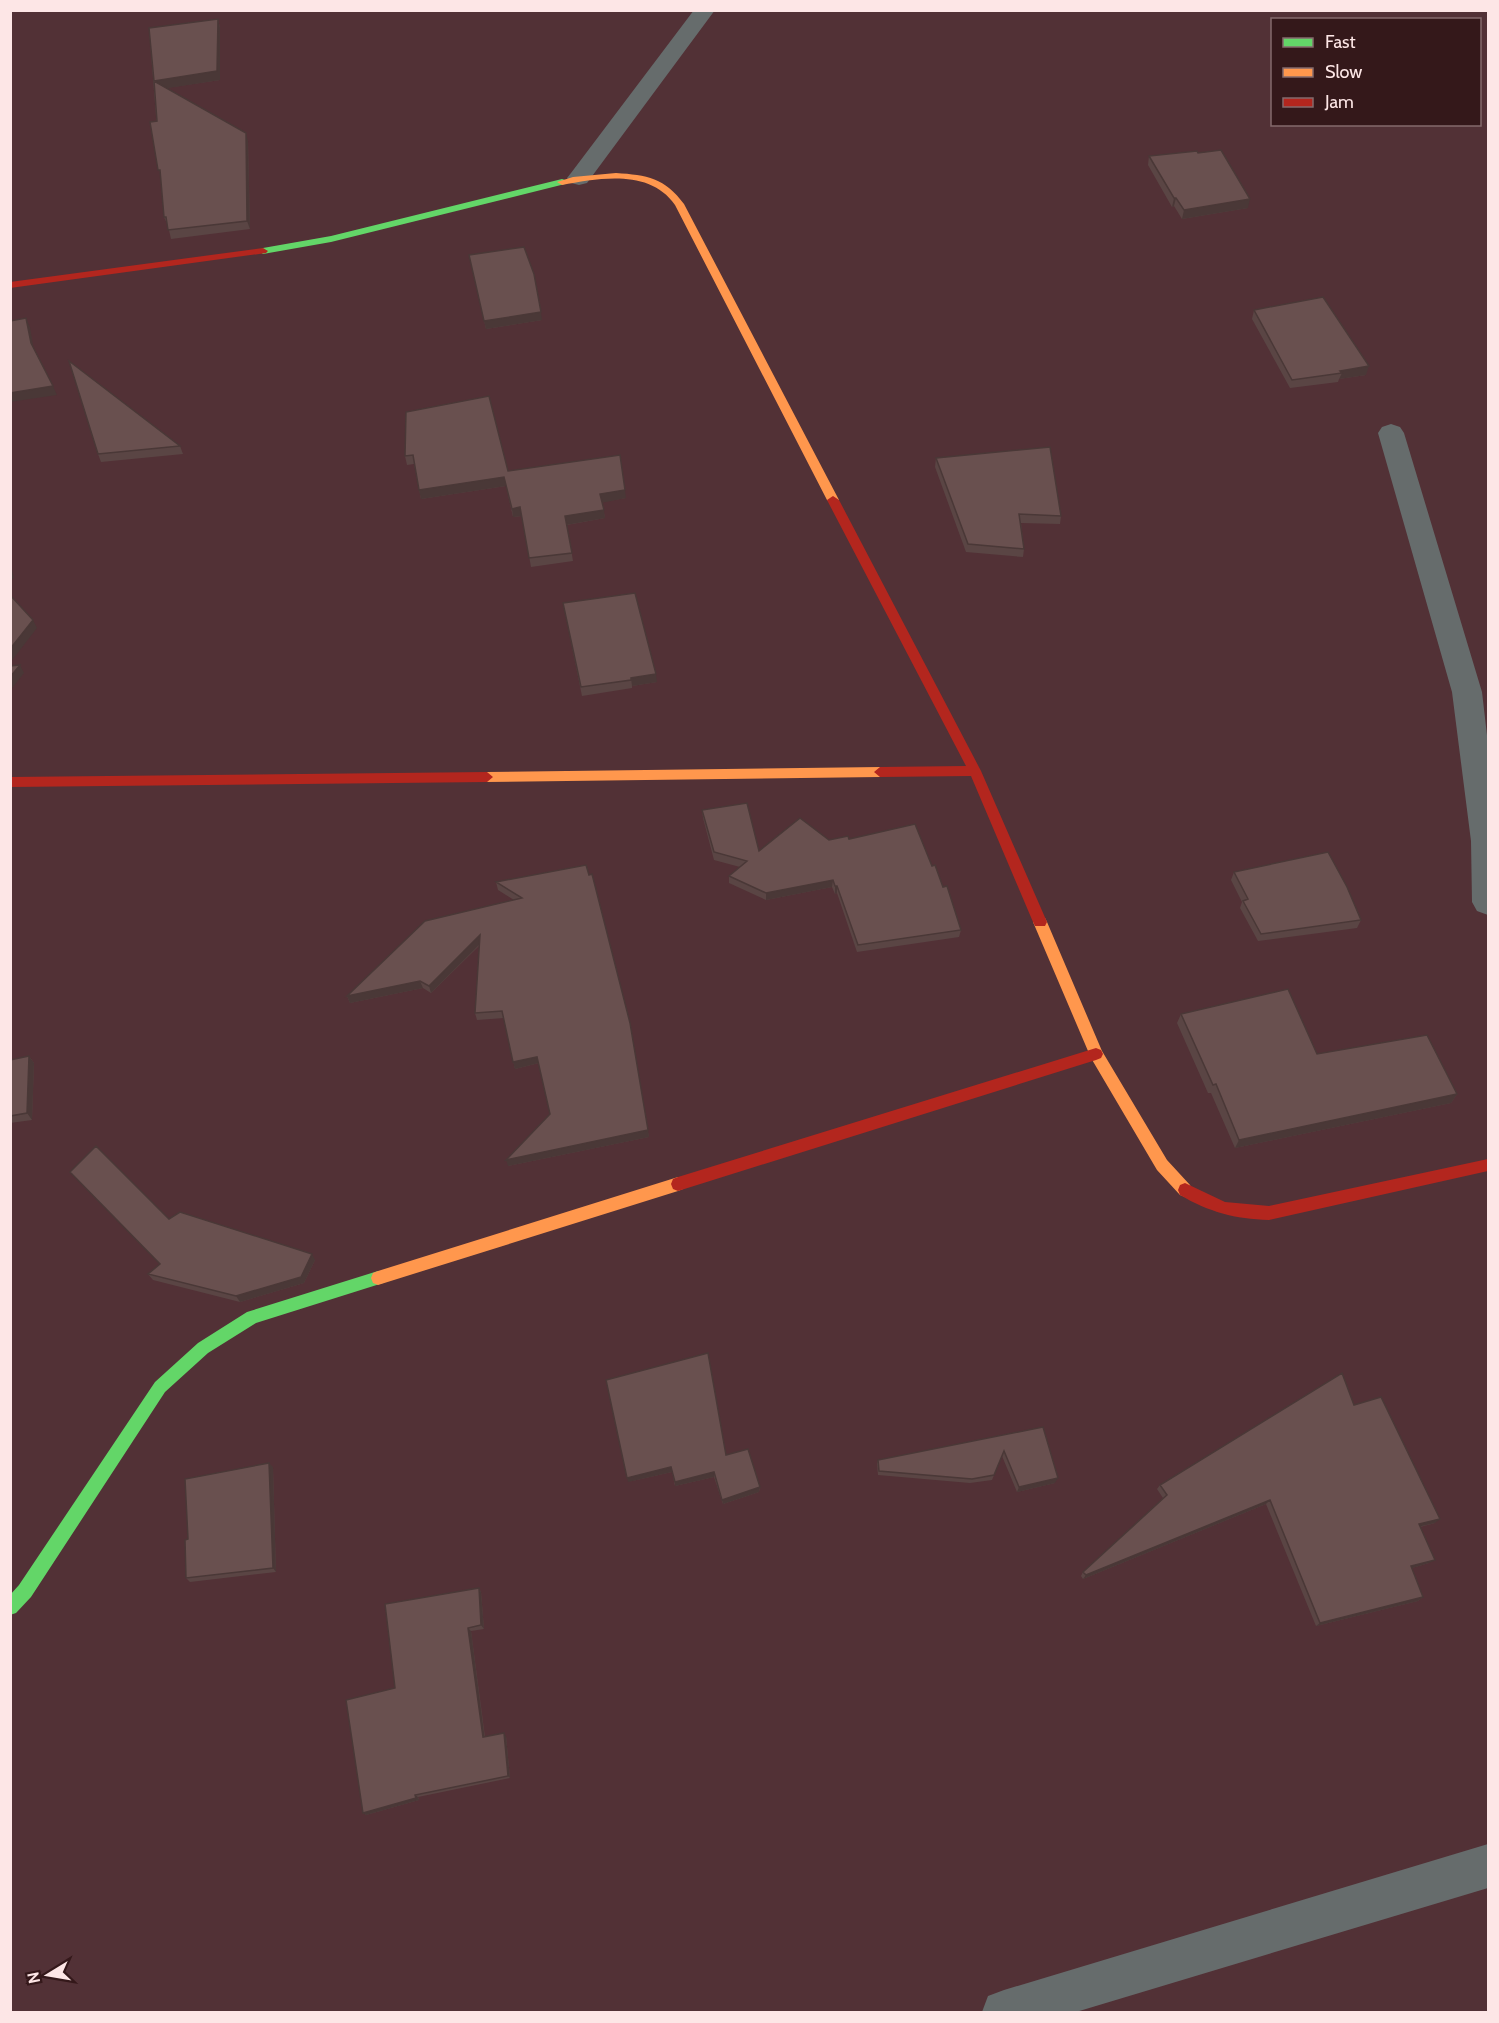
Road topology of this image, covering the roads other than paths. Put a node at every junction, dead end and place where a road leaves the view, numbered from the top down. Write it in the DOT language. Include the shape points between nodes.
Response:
graph roads {
  1 [pos="705,10"];
  2 [pos="579,178"];
  3 [pos="10,285"];
  4 [pos="1390,433"];
  5 [pos="975,771"];
  6 [pos="10,782"];
  7 [pos="1488,902"];
  8 [pos="1096,1054"];
  9 [pos="1488,1165"];
  10 [pos="10,1607"];
  11 [pos="1488,1866"];
  12 [pos="1004,2013"];
  1 -- 2 [label="street"];
  2 -- 3 [label="street" via="331,239 213,259"];
  2 -- 5 [label="street" via="636,179 666,189 679,204"];
  4 -- 7 [label="street" via="1467,692 1486,841"];
  5 -- 6 [label="street"];
  5 -- 8 [label="street"];
  8 -- 9 [label="street" via="1162,1165 1181,1188 1208,1204 1238,1213 1269,1213"];
  8 -- 10 [label="street" via="252,1317 218,1335 160,1387 25,1591"];
  11 -- 12 [label="street"];
}
